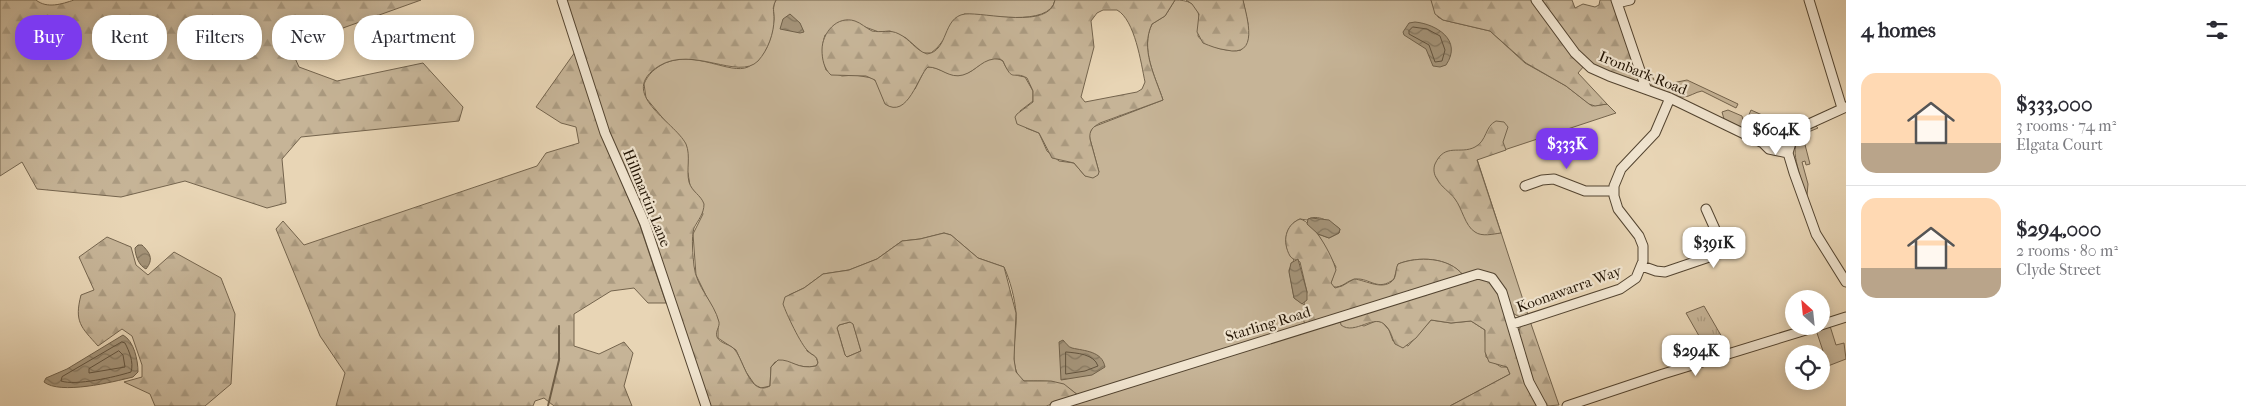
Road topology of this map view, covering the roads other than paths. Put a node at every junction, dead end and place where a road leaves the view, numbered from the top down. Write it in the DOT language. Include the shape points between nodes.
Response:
graph roads {
  1 [pos="562,0"];
  2 [pos="1536,0"];
  3 [pos="1630,0"];
  4 [pos="1809,0"];
  5 [pos="1617,1"];
  6 [pos="1646,88"];
  7 [pos="1670,98"];
  8 [pos="1844,108"];
  9 [pos="1789,149"];
  10 [pos="1525,186"];
  11 [pos="1613,191"];
  12 [pos="1706,209"];
  13 [pos="1642,266"];
  14 [pos="1846,282"];
  15 [pos="1846,317"];
  16 [pos="1830,323"];
  17 [pos="1513,324"];
  18 [pos="1791,335"];
  19 [pos="706,406"];
  20 [pos="1055,406"];
  21 [pos="1542,406"];
  22 [pos="1567,406"];
  1 -- 19 [label="street, Hillmartin Lane" via="605,133 645,224"];
  2 -- 6 [label="street, Ironbark Road" via="1587,65"];
  3 -- 5 [label="street"];
  4 -- 8 [label="street"];
  5 -- 6 [label="street"];
  6 -- 7 [label="street, Ironbark Road"];
  7 -- 9 [label="street, Ironbark Road" via="1764,143"];
  7 -- 11 [label="street" via="1655,133 1619,173"];
  8 -- 9 [label="street" via="1800,128"];
  9 -- 14 [label="street" via="1794,173 1816,234"];
  10 -- 11 [label="street" via="1554,179 1585,191"];
  11 -- 13 [label="street, Koonawarra Way" via="1618,209 1641,241 1644,251"];
  12 -- 13 [label="street" via="1725,256 1665,272"];
  13 -- 17 [label="street, Koonawarra Way" via="1636,278 1620,289"];
  15 -- 16 [label="street"];
  17 -- 20 [label="street, Starling Road" via="1497,283 1489,276 1478,274"];
  17 -- 21 [label="street" via="1529,382"];
  18 -- 22 [label="street"];
}
